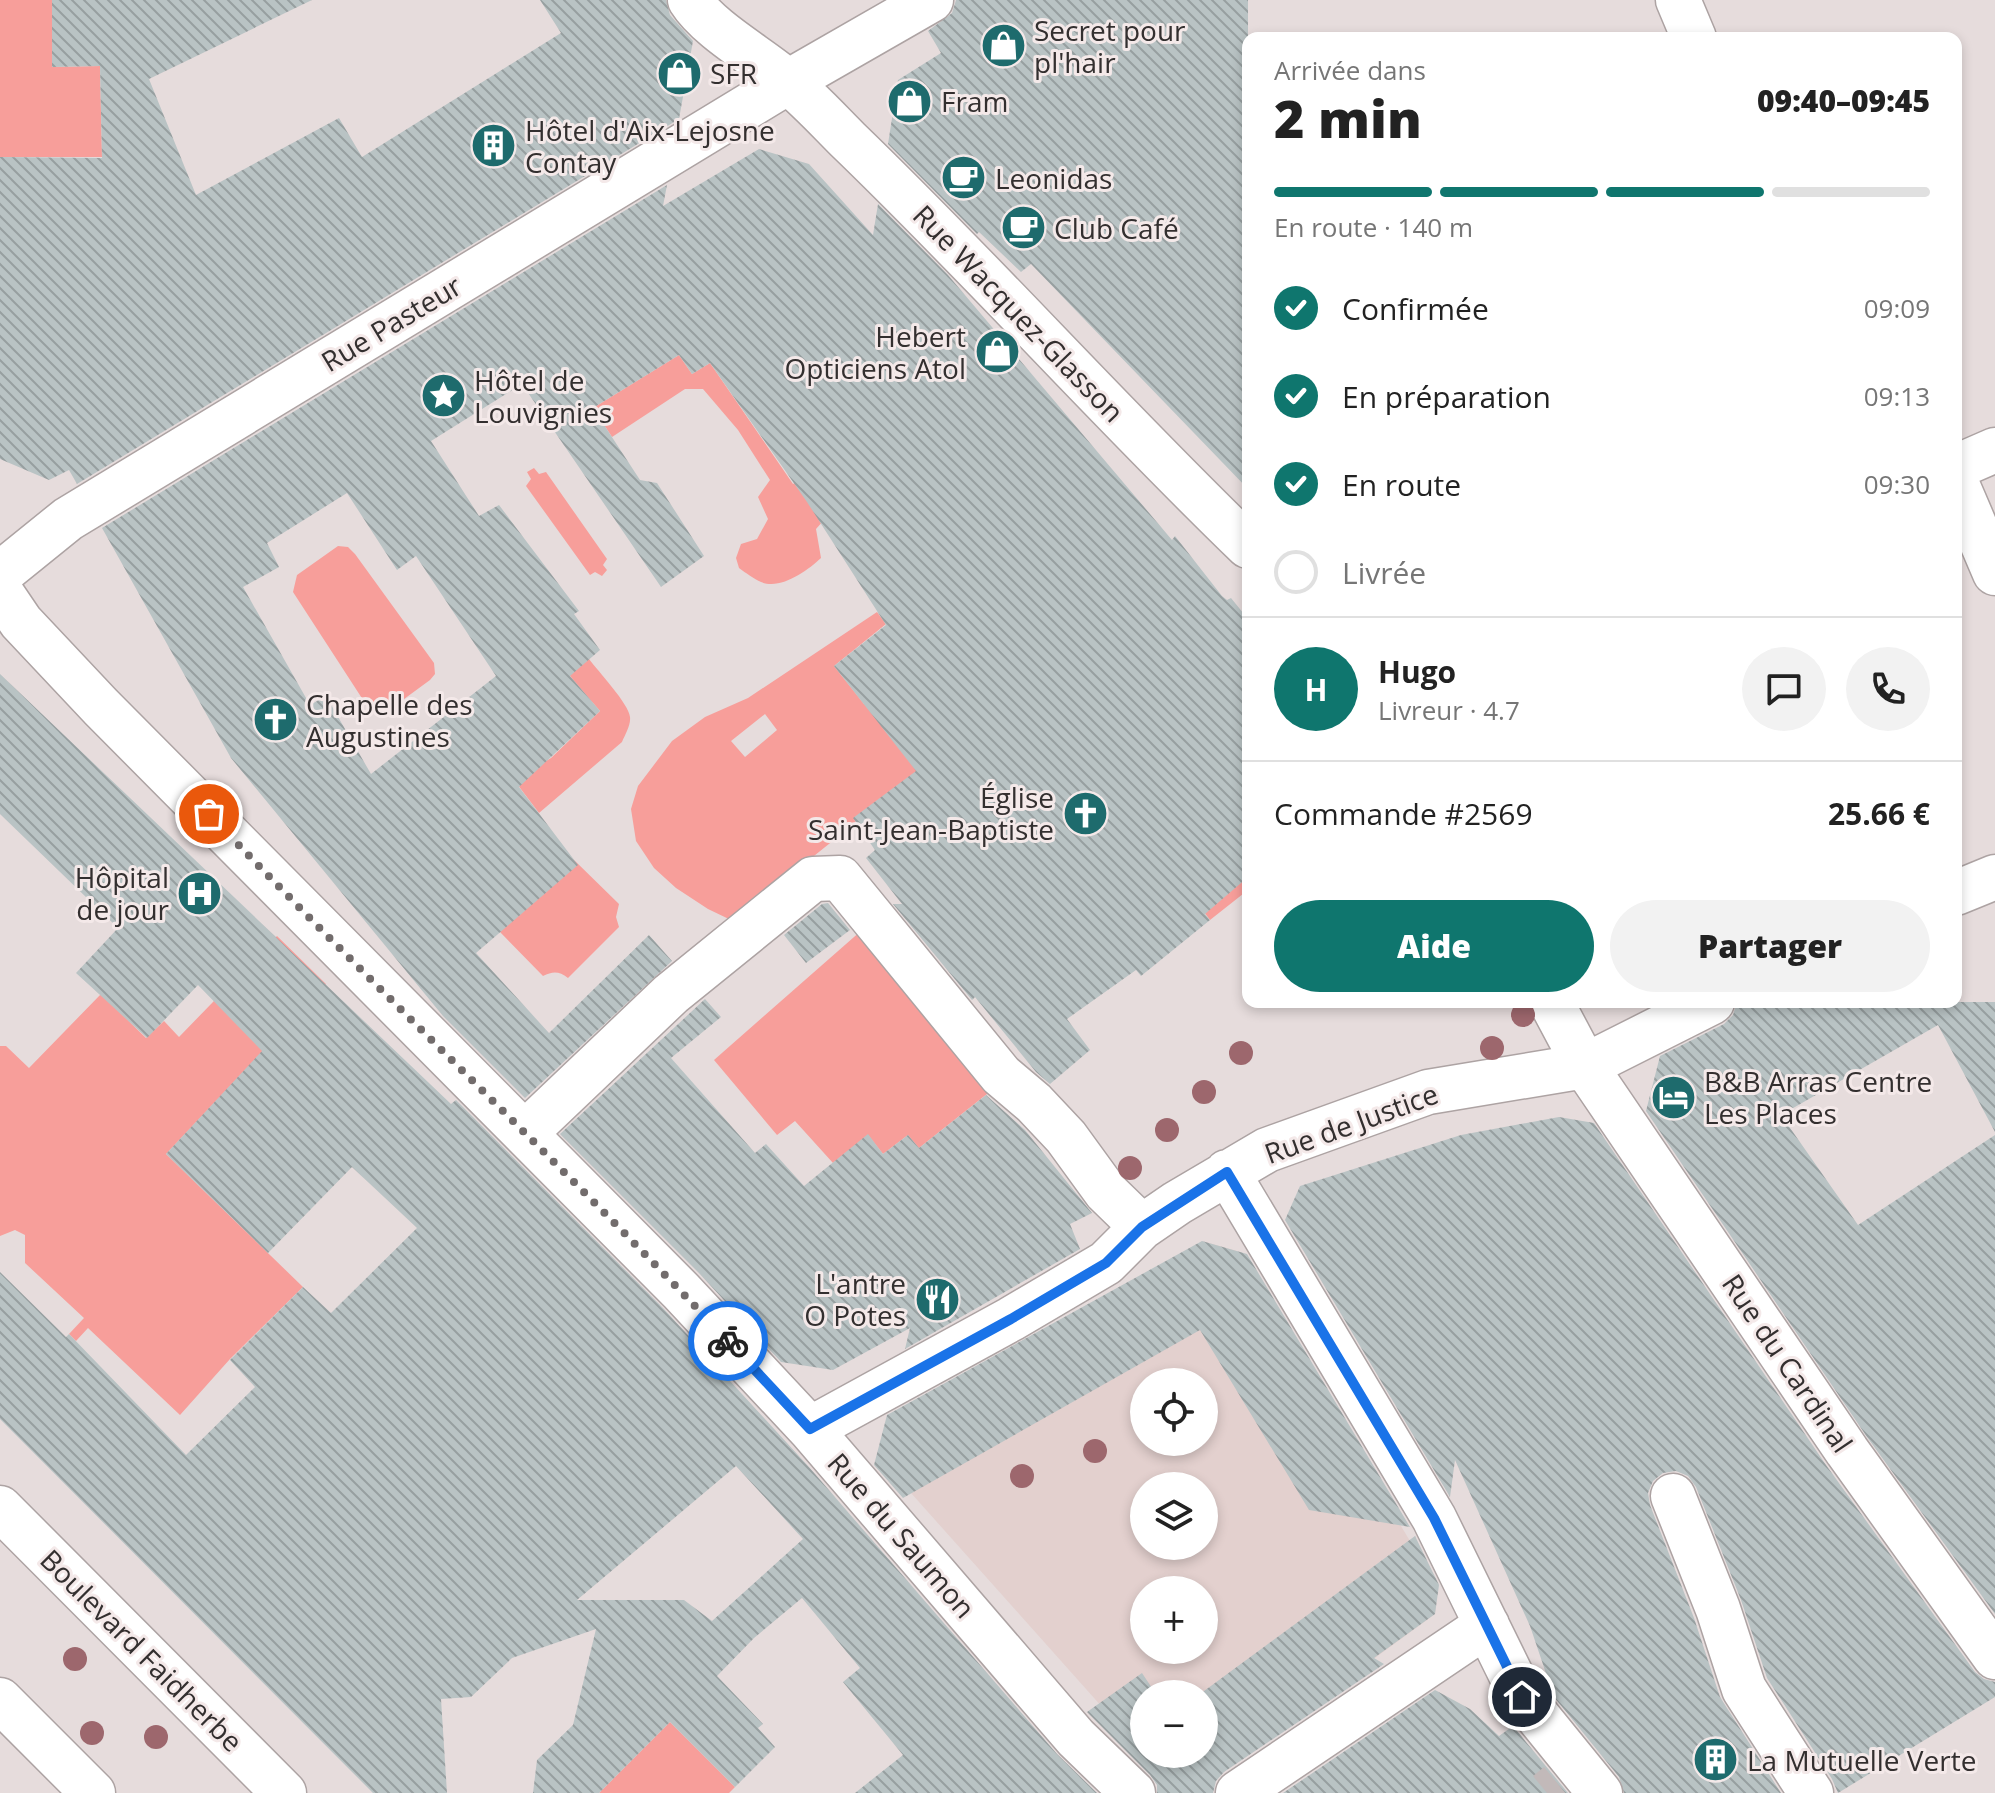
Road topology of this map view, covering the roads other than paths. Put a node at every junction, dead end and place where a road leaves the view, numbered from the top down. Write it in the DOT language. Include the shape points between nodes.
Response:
graph roads {
  1 [pos="690,0"];
  2 [pos="931,0"];
  3 [pos="1678,0"];
  4 [pos="1691,32"];
  5 [pos="788,82"];
  6 [pos="1995,450"];
  7 [pos="1962,464"];
  8 [pos="1962,496"];
  9 [pos="1242,540"];
  10 [pos="1995,573"];
  11 [pos="0,574"];
  12 [pos="0,591"];
  13 [pos="1995,877"];
  14 [pos="1962,891"];
  15 [pos="1554,1008"];
  16 [pos="1700,1008"];
  17 [pos="1585,1066"];
  18 [pos="525,1133"];
  19 [pos="1227,1172"];
  20 [pos="1142,1227"];
  21 [pos="810,1429"];
  22 [pos="1673,1496"];
  23 [pos="0,1508"];
  24 [pos="1487,1625"];
  25 [pos="1995,1657"];
  26 [pos="0,1700"];
  27 [pos="1579,1782"];
  28 [pos="93,1793"];
  29 [pos="284,1793"];
  30 [pos="1133,1793"];
  31 [pos="1238,1793"];
  32 [pos="1811,1793"];
  1 -- 5 [label="street, Rue Wacquez-Glasson"];
  2 -- 5 [label="street, Rue Pasteur"];
  3 -- 4 [label="street"];
  5 -- 9 [label="street, Rue Wacquez-Glasson"];
  5 -- 11 [label="street, Rue Pasteur" via="68,519"];
  6 -- 7 [label="street"];
  8 -- 10 [label="street"];
  12 -- 18 [label="street, Rue du Saumon" via="21,622 101,707"];
  13 -- 14 [label="street"];
  15 -- 17 [label="street, Rue du Cardinal"];
  16 -- 17 [label="street, Rue de Justice"];
  17 -- 19 [label="street, Rue de Justice" via="1428,1092 1267,1150"];
  17 -- 25 [label="street, Rue du Cardinal" via="1847,1451"];
  18 -- 20 [label="street" via="671,994 813,879 840,878 1001,1075 1066,1137 1106,1192"];
  18 -- 21 [label="street, Rue du Saumon"];
  19 -- 20 [label="street, Rue de Justice"];
  19 -- 24 [label="street" via="1434,1518"];
  20 -- 21 [label="street, Rue de Justice" via="1106,1263"];
  21 -- 30 [label="street, Rue du Saumon" via="1076,1738"];
  22 -- 32 [label="street" via="1744,1689"];
  23 -- 29 [label="street, Boulevard Faidherbe"];
  24 -- 27 [label="street" via="1522,1697"];
  24 -- 31 [label="street"];
  26 -- 28 [label="street"];
}
